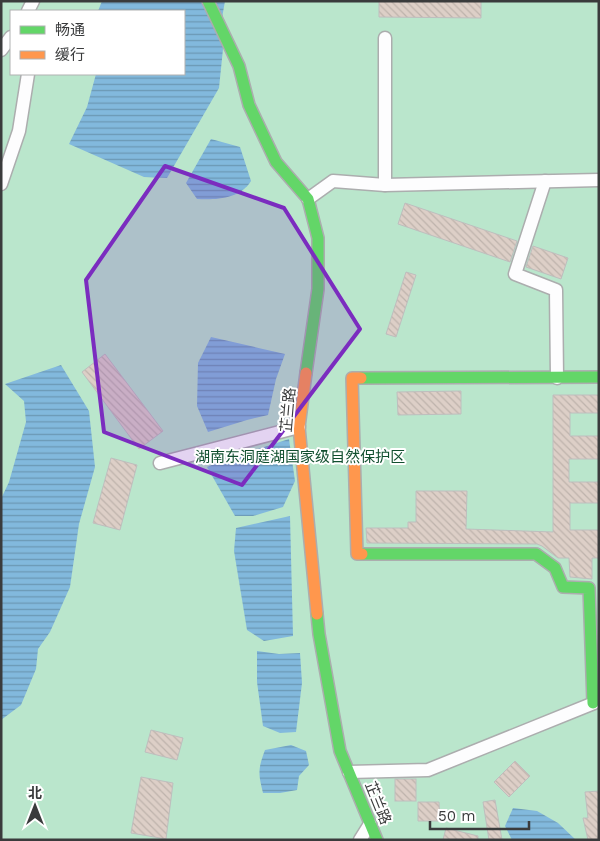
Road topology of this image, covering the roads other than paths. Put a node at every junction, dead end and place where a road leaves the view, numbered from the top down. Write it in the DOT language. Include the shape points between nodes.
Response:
graph roads {
  1 [pos="208,1"];
  2 [pos="10,38"];
  3 [pos="384,38"];
  4 [pos="1,50"];
  5 [pos="28,75"];
  6 [pos="599,180"];
  7 [pos="545,181"];
  8 [pos="1,184"];
  9 [pos="384,185"];
  10 [pos="308,199"];
  11 [pos="557,378"];
  12 [pos="599,378"];
  13 [pos="299,427"];
  14 [pos="160,463"];
  15 [pos="596,702"];
  16 [pos="350,772"];
  17 [pos="370,824"];
  18 [pos="360,840"];
  19 [pos="377,840"];
  1 -- 10 [label="street, 芷兰路" via="239,66 249,105 276,162"];
  2 -- 4 [label="street"];
  3 -- 9 [label="street"];
  5 -- 8 [label="street" via="18,131"];
  6 -- 7 [label="street"];
  7 -- 9 [label="street"];
  7 -- 11 [label="street" via="515,274 556,290"];
  9 -- 10 [label="street" via="333,181"];
  10 -- 13 [label="street, 芷兰路" via="318,238 318,289"];
  11 -- 12 [label="street"];
  11 -- 15 [label="street" via="352,378 357,554 536,554 554,568 563,587 589,588"];
  13 -- 14 [label="street"];
  13 -- 16 [label="street, 芷兰路" via="319,634 340,751"];
  15 -- 16 [label="street" via="428,770"];
  16 -- 17 [label="street, 芷兰路"];
  17 -- 18 [label="street"];
  17 -- 19 [label="street, 芷兰路"];
}
